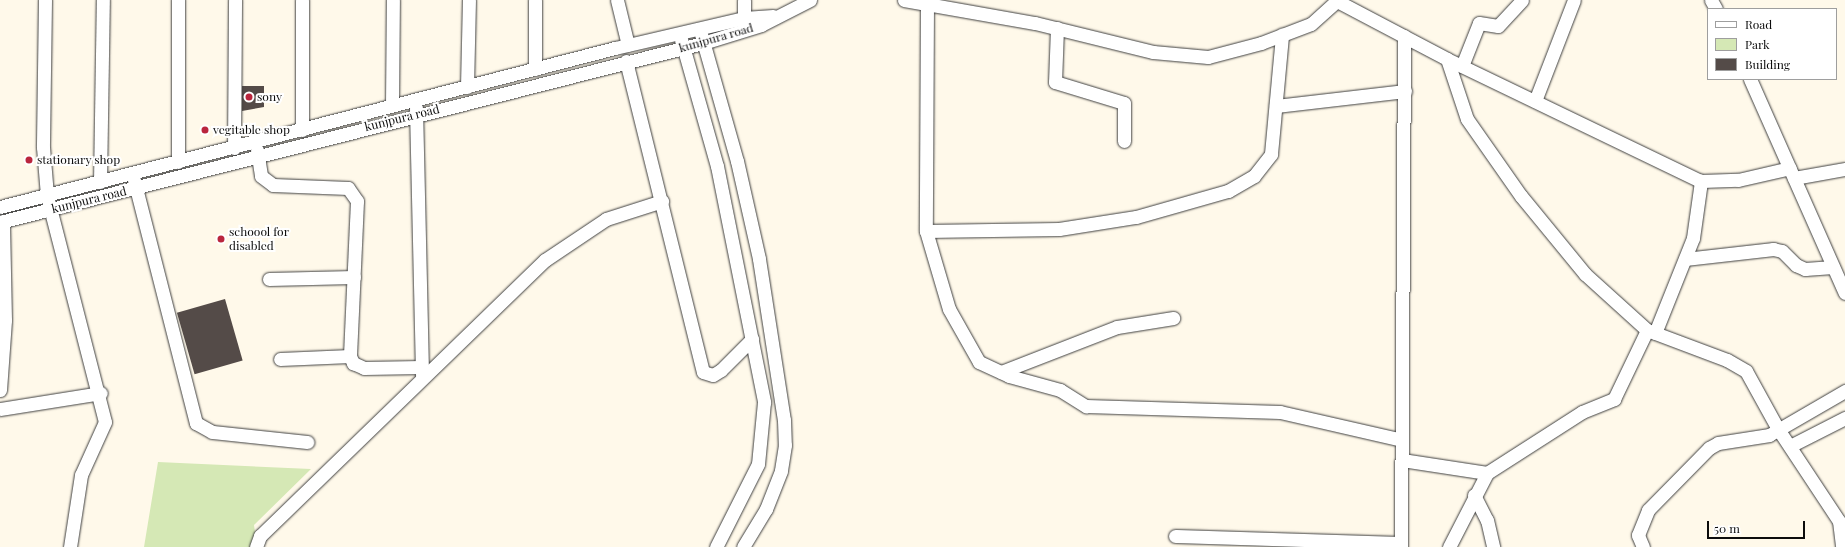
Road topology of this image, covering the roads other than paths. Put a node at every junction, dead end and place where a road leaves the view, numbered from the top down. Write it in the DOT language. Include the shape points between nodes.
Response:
graph roads {
  1 [pos="45,0"];
  2 [pos="103,0"];
  3 [pos="178,0"];
  4 [pos="235,0"];
  5 [pos="302,0"];
  6 [pos="393,0"];
  7 [pos="469,0"];
  8 [pos="535,0"];
  9 [pos="617,0"];
  10 [pos="744,0"];
  11 [pos="810,0"];
  12 [pos="904,0"];
  13 [pos="1338,0"];
  14 [pos="1522,0"];
  15 [pos="1574,0"];
  16 [pos="797,3"];
  17 [pos="927,4"];
  18 [pos="773,16"];
  19 [pos="744,18"];
  20 [pos="1057,28"];
  21 [pos="699,29"];
  22 [pos="680,33"];
  23 [pos="1282,35"];
  24 [pos="1404,36"];
  25 [pos="704,43"];
  26 [pos="628,45"];
  27 [pos="684,48"];
  28 [pos="1448,59"];
  29 [pos="626,61"];
  30 [pos="1462,66"];
  31 [pos="535,69"];
  32 [pos="1750,80"];
  33 [pos="467,86"];
  34 [pos="1405,91"];
  35 [pos="416,100"];
  36 [pos="1536,101"];
  37 [pos="392,105"];
  38 [pos="1276,106"];
  39 [pos="416,115"];
  40 [pos="302,130"];
  41 [pos="1124,141"];
  42 [pos="258,142"];
  43 [pos="234,148"];
  44 [pos="257,158"];
  45 [pos="178,162"];
  46 [pos="1845,169"];
  47 [pos="1792,173"];
  48 [pos="133,174"];
  49 [pos="1701,181"];
  50 [pos="100,182"];
  51 [pos="136,188"];
  52 [pos="47,196"];
  53 [pos="662,202"];
  54 [pos="0,207"];
  55 [pos="52,209"];
  56 [pos="2,221"];
  57 [pos="926,231"];
  58 [pos="1685,259"];
  59 [pos="1833,267"];
  60 [pos="354,277"];
  61 [pos="269,279"];
  62 [pos="1842,281"];
  63 [pos="1845,293"];
  64 [pos="1173,318"];
  65 [pos="2,320"];
  66 [pos="1651,332"];
  67 [pos="752,340"];
  68 [pos="350,356"];
  69 [pos="280,359"];
  70 [pos="422,372"];
  71 [pos="1001,372"];
  72 [pos="1,382"];
  73 [pos="1845,391"];
  74 [pos="101,393"];
  75 [pos="0,409"];
  76 [pos="1845,418"];
  77 [pos="1778,429"];
  78 [pos="1402,440"];
  79 [pos="307,442"];
  80 [pos="1790,446"];
  81 [pos="1402,460"];
  82 [pos="1487,473"];
  83 [pos="1474,495"];
  84 [pos="1842,520"];
  85 [pos="1175,536"];
  86 [pos="1239,542"];
  87 [pos="1402,545"];
  88 [pos="70,547"];
  89 [pos="256,547"];
  90 [pos="716,547"];
  91 [pos="743,547"];
  92 [pos="1449,547"];
  93 [pos="1493,547"];
  94 [pos="1643,547"];
  95 [pos="1842,547"];
  1 -- 52 [label="street" via="44,148"];
  2 -- 50 [label="street"];
  3 -- 45 [label="street"];
  4 -- 43 [label="street"];
  5 -- 40 [label="street"];
  6 -- 37 [label="street"];
  7 -- 33 [label="street"];
  8 -- 31 [label="street"];
  9 -- 26 [label="street"];
  10 -- 19 [label="street"];
  11 -- 16 [label="street"];
  12 -- 17 [label="street"];
  13 -- 23 [label="street" via="1311,24"];
  13 -- 24 [label="street"];
  14 -- 30 [label="street" via="1498,26 1479,23"];
  15 -- 36 [label="street"];
  16 -- 18 [label="street"];
  17 -- 20 [label="street"];
  17 -- 57 [label="street"];
  18 -- 19 [label="street, kunjpura road"];
  18 -- 25 [label="street, kunjpura road" via="761,25"];
  19 -- 21 [label="street, kunjpura road"];
  20 -- 23 [label="street" via="1153,52 1208,57"];
  20 -- 41 [label="street" via="1056,82 1124,103"];
  21 -- 22 [label="street, kunjpura road"];
  21 -- 25 [label="street"];
  22 -- 26 [label="street, kunjpura road"];
  22 -- 27 [label="street"];
  23 -- 38 [label="street"];
  24 -- 28 [label="street"];
  24 -- 34 [label="street"];
  25 -- 27 [label="street, kunjpura road"];
  25 -- 91 [label="street" via="759,259 786,445 781,471 766,509"];
  26 -- 31 [label="street, kunjpura road"];
  27 -- 29 [label="street, kunjpura road"];
  27 -- 67 [label="street" via="717,166"];
  28 -- 30 [label="street"];
  28 -- 66 [label="street" via="1467,119 1494,159 1585,274"];
  29 -- 39 [label="street, kunjpura road"];
  29 -- 53 [label="street"];
  30 -- 36 [label="street"];
  31 -- 33 [label="street, kunjpura road"];
  32 -- 47 [label="street"];
  33 -- 35 [label="street, kunjpura road"];
  34 -- 38 [label="street"];
  34 -- 78 [label="street"];
  35 -- 37 [label="street, kunjpura road"];
  35 -- 39 [label="street"];
  36 -- 49 [label="street"];
  37 -- 40 [label="street, kunjpura road"];
  38 -- 57 [label="street" via="1271,154 1254,176 1228,191 1136,217 1059,229"];
  39 -- 44 [label="street, kunjpura road"];
  39 -- 70 [label="street"];
  40 -- 42 [label="street, kunjpura road"];
  42 -- 43 [label="street, kunjpura road"];
  42 -- 44 [label="street"];
  43 -- 45 [label="street, kunjpura road"];
  44 -- 51 [label="street, kunjpura road"];
  44 -- 60 [label="street" via="261,176 273,185 341,188 355,194"];
  45 -- 48 [label="street, kunjpura road"];
  46 -- 47 [label="street"];
  47 -- 49 [label="street" via="1738,180"];
  47 -- 59 [label="street"];
  48 -- 50 [label="street, kunjpura road"];
  48 -- 51 [label="street"];
  49 -- 58 [label="street" via="1693,238"];
  50 -- 52 [label="street, kunjpura road"];
  51 -- 55 [label="street, kunjpura road"];
  51 -- 79 [label="street" via="196,423 212,432"];
  52 -- 54 [label="street, kunjpura road"];
  52 -- 55 [label="street"];
  53 -- 67 [label="street" via="703,372 713,375 721,370"];
  53 -- 70 [label="street" via="632,208 580,235 509,293"];
  55 -- 56 [label="street, kunjpura road"];
  55 -- 74 [label="street"];
  56 -- 65 [label="street"];
  57 -- 71 [label="street" via="949,309 968,349 979,362"];
  58 -- 59 [label="street" via="1710,259 1773,249 1782,251 1796,266 1806,269"];
  58 -- 66 [label="street"];
  59 -- 62 [label="street"];
  60 -- 61 [label="street"];
  60 -- 68 [label="street"];
  62 -- 63 [label="street"];
  64 -- 71 [label="street" via="1117,327"];
  65 -- 72 [label="street"];
  66 -- 77 [label="street" via="1727,360 1746,372"];
  66 -- 82 [label="street" via="1614,399 1582,412"];
  67 -- 90 [label="street" via="764,402 763,437 758,464 744,498"];
  68 -- 69 [label="street"];
  68 -- 70 [label="street" via="353,363 364,368"];
  70 -- 89 [label="street" via="260,536"];
  71 -- 78 [label="street" via="1060,390 1086,406 1280,412"];
  73 -- 77 [label="street"];
  74 -- 75 [label="street"];
  74 -- 88 [label="street" via="105,422 82,475"];
  76 -- 80 [label="street"];
  77 -- 80 [label="street"];
  77 -- 94 [label="street" via="1769,435 1718,443 1709,448 1648,510 1638,535"];
  78 -- 81 [label="street"];
  80 -- 84 [label="street"];
  81 -- 82 [label="street"];
  81 -- 87 [label="street"];
  82 -- 83 [label="street"];
  83 -- 92 [label="street"];
  83 -- 93 [label="street" via="1487,520"];
  84 -- 95 [label="street"];
  85 -- 86 [label="street"];
  86 -- 87 [label="street"];
}
